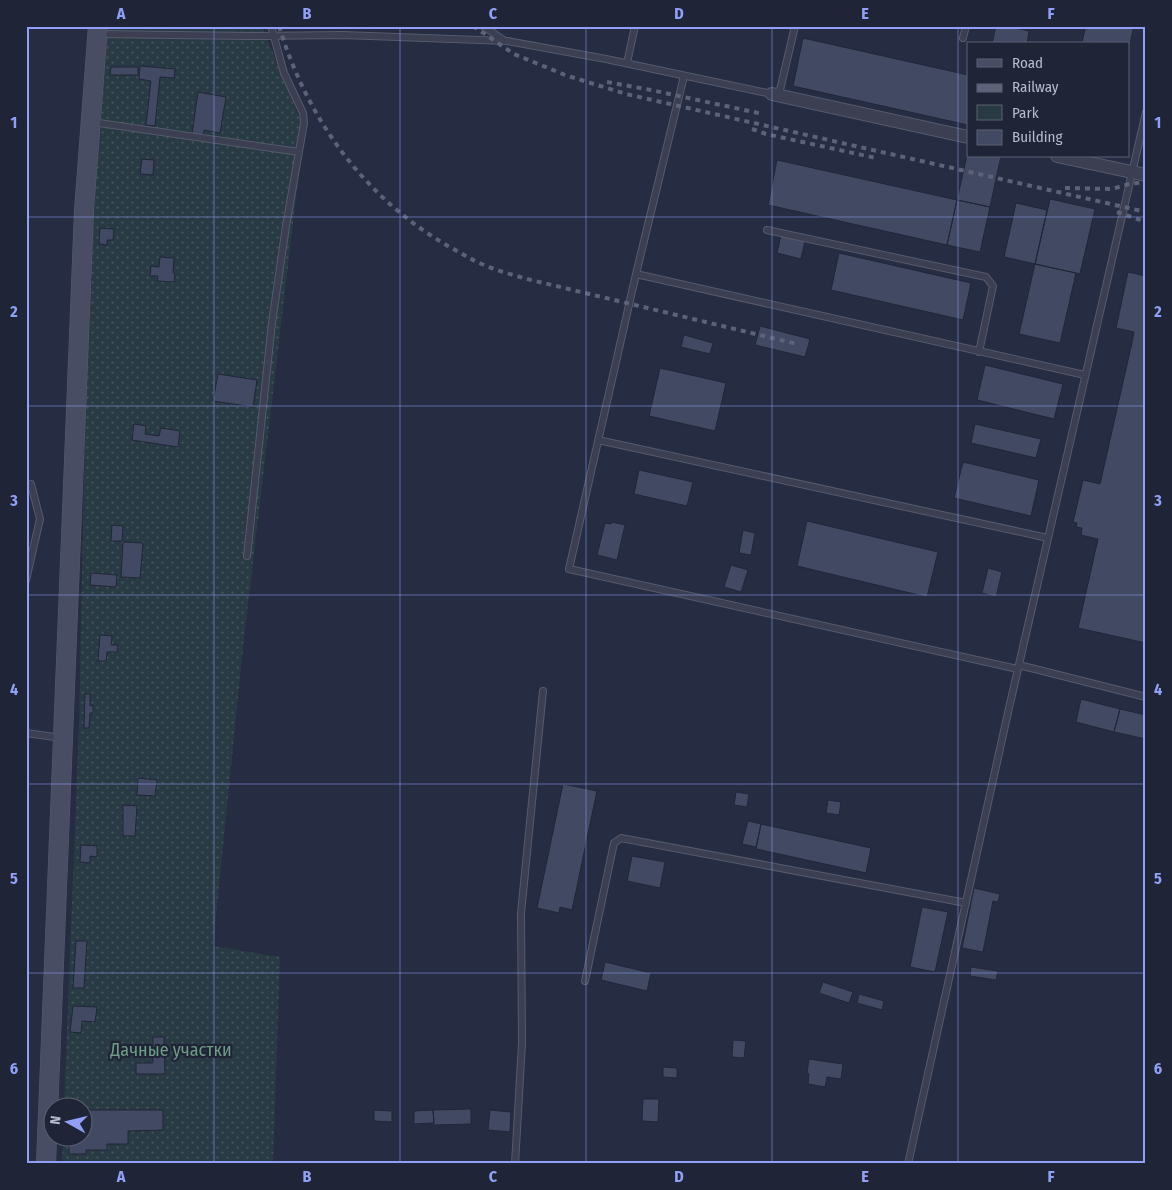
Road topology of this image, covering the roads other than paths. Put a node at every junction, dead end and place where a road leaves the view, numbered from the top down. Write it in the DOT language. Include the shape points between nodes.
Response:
graph roads {
  1 [pos="271,26"];
  2 [pos="483,26"];
  3 [pos="635,26"];
  4 [pos="795,26"];
  5 [pos="966,26"];
  6 [pos="98,30"];
  7 [pos="273,36"];
  8 [pos="963,38"];
  9 [pos="506,41"];
  10 [pos="627,63"];
  11 [pos="684,76"];
  12 [pos="772,94"];
  13 [pos="1146,112"];
  14 [pos="91,122"];
  15 [pos="967,137"];
  16 [pos="299,152"];
  17 [pos="1066,158"];
  18 [pos="1132,173"];
  19 [pos="1146,175"];
  20 [pos="767,230"];
  21 [pos="636,274"];
  22 [pos="979,352"];
  23 [pos="1085,375"];
  24 [pos="598,440"];
  25 [pos="31,484"];
  26 [pos="1048,538"];
  27 [pos="247,556"];
  28 [pos="26,580"];
  29 [pos="1019,667"];
  30 [pos="544,691"];
  31 [pos="1146,697"];
  32 [pos="26,733"];
  33 [pos="63,738"];
  34 [pos="966,904"];
  35 [pos="585,981"];
  36 [pos="46,1164"];
  37 [pos="515,1164"];
  38 [pos="908,1164"];
  1 -- 7 [label="lane"];
  2 -- 9 [label="lane"];
  3 -- 10 [label="lane"];
  4 -- 12 [label="lane" via="780,90"];
  5 -- 8 [label="lane"];
  6 -- 7 [label="lane"];
  6 -- 14 [label="main road"];
  7 -- 9 [label="lane" via="343,35"];
  7 -- 16 [label="lane" via="284,73 303,113"];
  9 -- 10 [label="lane"];
  10 -- 11 [label="lane"];
  11 -- 12 [label="lane"];
  11 -- 21 [label="lane"];
  12 -- 15 [label="street"];
  13 -- 18 [label="lane"];
  14 -- 16 [label="lane"];
  14 -- 33 [label="main road" via="84,220"];
  16 -- 27 [label="lane" via="272,323"];
  17 -- 18 [label="street"];
  18 -- 19 [label="street"];
  18 -- 23 [label="lane"];
  20 -- 22 [label="lane" via="986,277 993,286"];
  21 -- 22 [label="lane"];
  21 -- 24 [label="lane"];
  22 -- 23 [label="lane"];
  23 -- 26 [label="lane"];
  24 -- 26 [label="lane"];
  24 -- 29 [label="lane" via="569,569"];
  25 -- 28 [label="lane" via="40,519"];
  26 -- 29 [label="lane"];
  29 -- 31 [label="lane"];
  29 -- 34 [label="lane"];
  30 -- 37 [label="lane" via="521,913 522,1043"];
  32 -- 33 [label="lane"];
  33 -- 36 [label="main road"];
  34 -- 35 [label="lane" via="621,838 614,843"];
  34 -- 38 [label="lane"];
}
